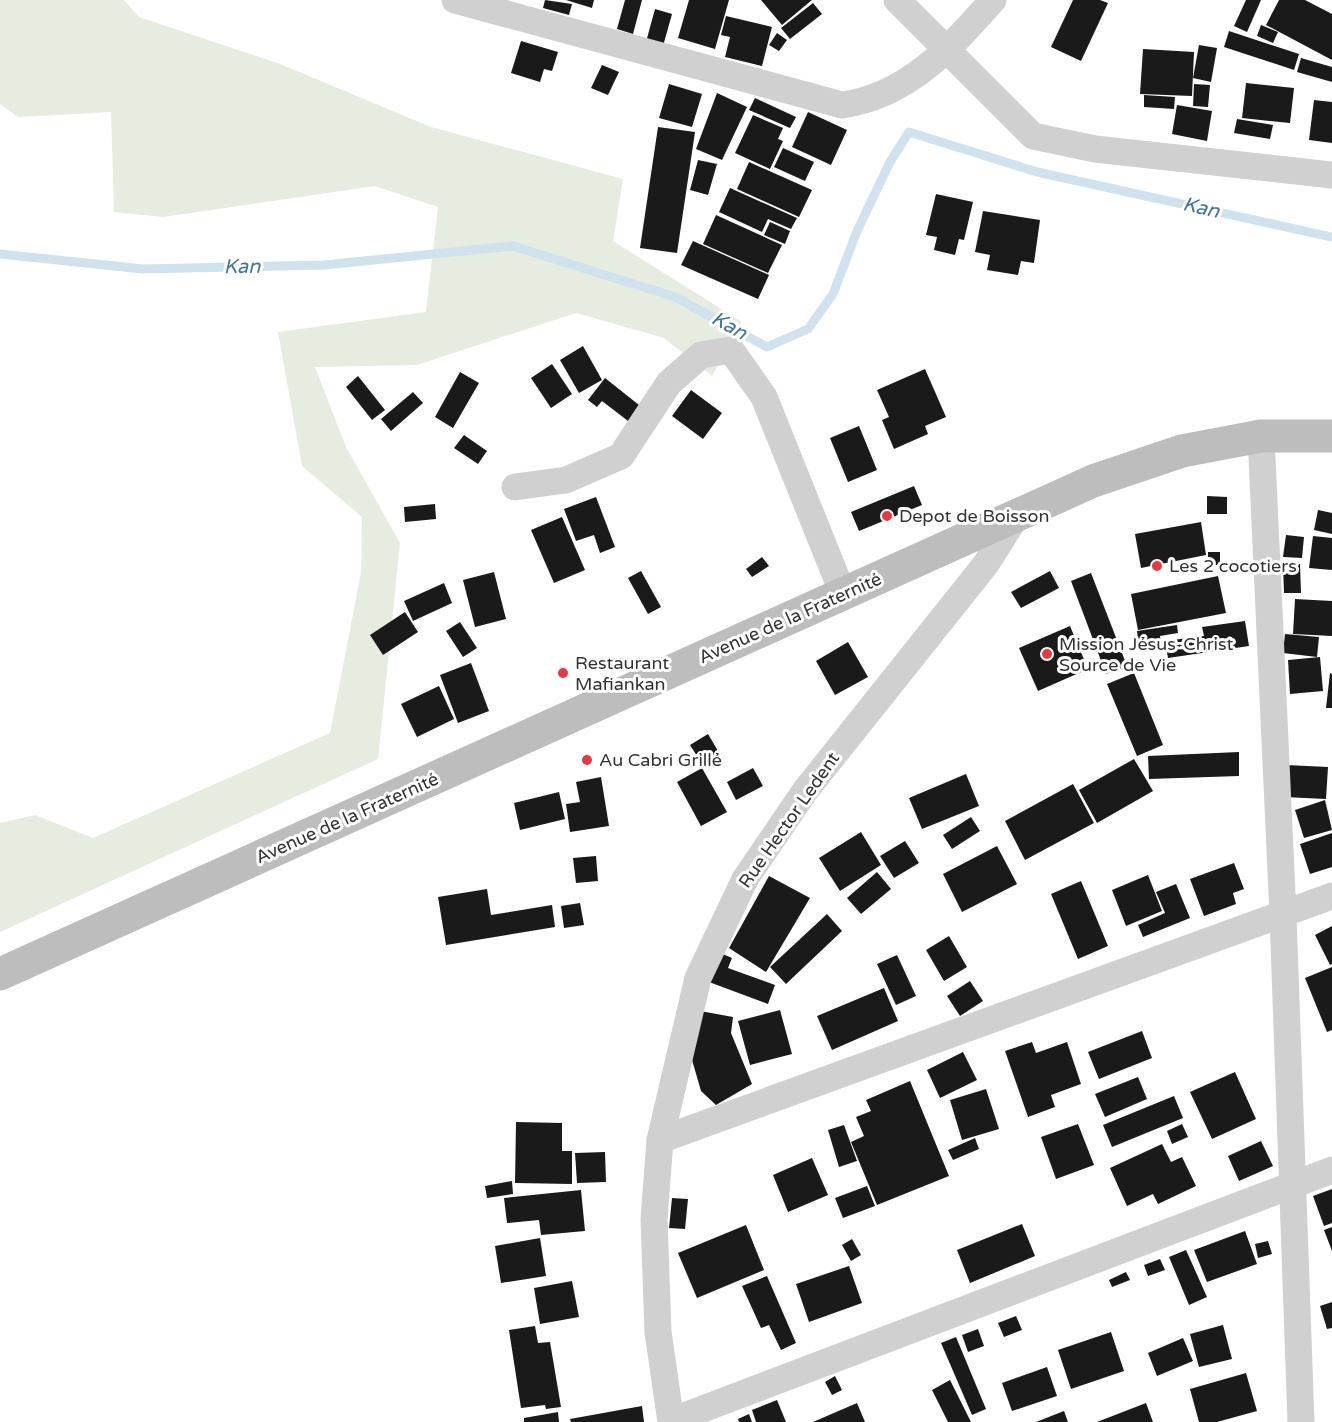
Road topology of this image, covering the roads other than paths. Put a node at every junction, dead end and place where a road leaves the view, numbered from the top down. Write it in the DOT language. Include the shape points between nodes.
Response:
graph roads {
  1 [pos="455,0"];
  2 [pos="897,0"];
  3 [pos="993,0"];
  4 [pos="948,50"];
  5 [pos="1332,175"];
  6 [pos="1261,436"];
  7 [pos="1332,436"];
  8 [pos="515,487"];
  9 [pos="1017,515"];
  10 [pos="843,594"];
  11 [pos="1332,896"];
  12 [pos="1283,915"];
  13 [pos="0,974"];
  14 [pos="660,1140"];
  15 [pos="1332,1170"];
  16 [pos="1292,1185"];
  17 [pos="671,1421"];
  18 [pos="1301,1422"];
  1 -- 4 [label="street" via="842,105 863,102 900,87"];
  2 -- 4 [label="street"];
  3 -- 4 [label="street"];
  4 -- 5 [label="street" via="1033,136 1095,149"];
  6 -- 7 [label="street, Avenue de la Fraternité"];
  6 -- 9 [label="street, Avenue de la Fraternité" via="1182,451 1093,481"];
  6 -- 12 [label="street"];
  8 -- 10 [label="street" via="566,480 621,456 669,382 701,355 731,350 764,397"];
  9 -- 10 [label="street, Avenue de la Fraternité"];
  9 -- 14 [label="street, Rue Hector Ledent" via="973,581 805,791 745,879 698,978"];
  10 -- 13 [label="street, Avenue de la Fraternité"];
  11 -- 12 [label="street"];
  12 -- 14 [label="street"];
  12 -- 16 [label="street"];
  14 -- 17 [label="street, Rue Hector Ledent" via="654,1230 658,1332"];
  15 -- 16 [label="street"];
  16 -- 17 [label="street"];
  16 -- 18 [label="street"];
}
